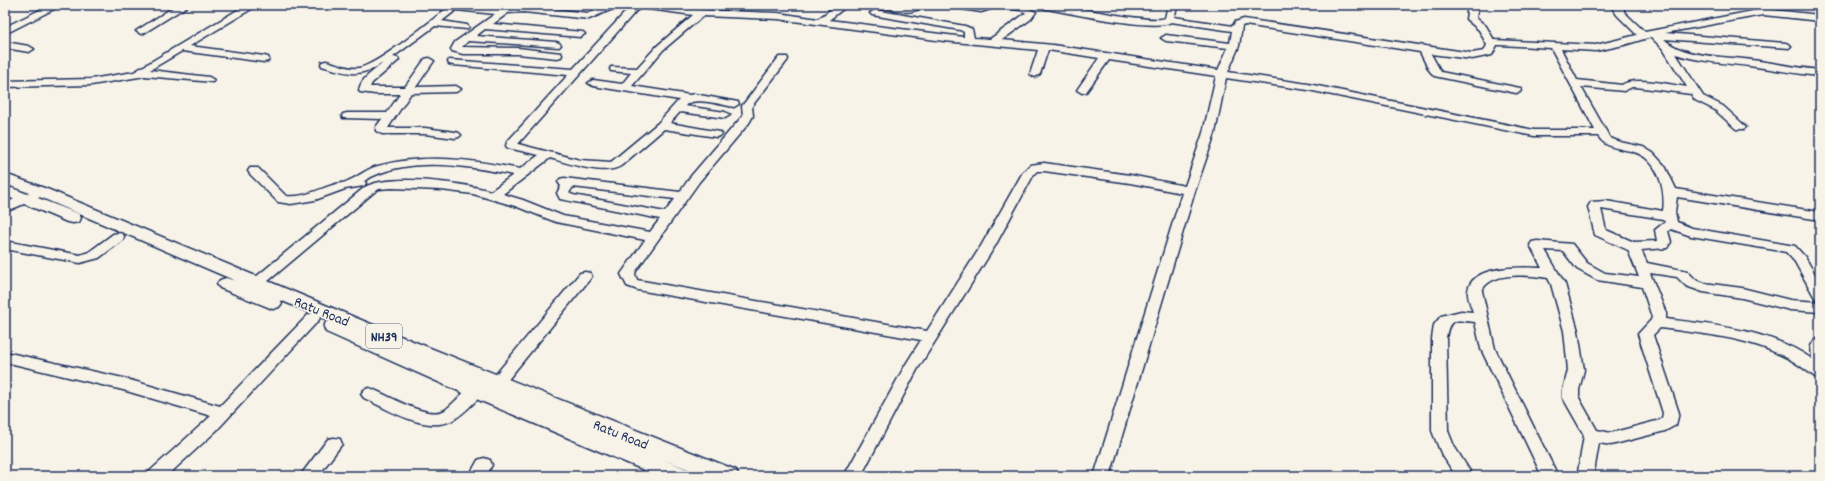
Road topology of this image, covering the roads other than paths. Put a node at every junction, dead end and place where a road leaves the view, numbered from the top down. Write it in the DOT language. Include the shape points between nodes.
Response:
graph roads {
  1 [pos="57,5"];
  2 [pos="184,5"];
  3 [pos="253,5"];
  4 [pos="438,5"];
  5 [pos="617,5"];
  6 [pos="636,5"];
  7 [pos="843,5"];
  8 [pos="885,5"];
  9 [pos="919,5"];
  10 [pos="955,5"];
  11 [pos="994,5"];
  12 [pos="1000,5"];
  13 [pos="1042,5"];
  14 [pos="1173,5"];
  15 [pos="1473,5"];
  16 [pos="1619,5"];
  17 [pos="1757,5"];
  18 [pos="460,6"];
  19 [pos="1032,8"];
  20 [pos="507,10"];
  21 [pos="700,10"];
  22 [pos="1767,12"];
  23 [pos="875,13"];
  24 [pos="1820,18"];
  25 [pos="1170,19"];
  26 [pos="821,21"];
  27 [pos="433,23"];
  28 [pos="484,26"];
  29 [pos="464,27"];
  30 [pos="1237,29"];
  31 [pos="5,31"];
  32 [pos="141,31"];
  33 [pos="580,34"];
  34 [pos="1648,35"];
  35 [pos="466,38"];
  36 [pos="1166,38"];
  37 [pos="968,40"];
  38 [pos="993,42"];
  39 [pos="556,44"];
  40 [pos="5,45"];
  41 [pos="1492,45"];
  42 [pos="1234,46"];
  43 [pos="1555,46"];
  44 [pos="1786,46"];
  45 [pos="1044,47"];
  46 [pos="1667,47"];
  47 [pos="181,48"];
  48 [pos="29,49"];
  49 [pos="1424,50"];
  50 [pos="395,51"];
  51 [pos="557,55"];
  52 [pos="1106,56"];
  53 [pos="264,59"];
  54 [pos="783,59"];
  55 [pos="429,61"];
  56 [pos="453,62"];
  57 [pos="326,64"];
  58 [pos="615,69"];
  59 [pos="639,71"];
  60 [pos="575,72"];
  61 [pos="138,73"];
  62 [pos="1820,73"];
  63 [pos="1035,74"];
  64 [pos="1222,74"];
  65 [pos="209,80"];
  66 [pos="593,83"];
  67 [pos="1574,83"];
  68 [pos="5,84"];
  69 [pos="624,88"];
  70 [pos="456,89"];
  71 [pos="1082,90"];
  72 [pos="1516,90"];
  73 [pos="408,91"];
  74 [pos="1695,91"];
  75 [pos="689,98"];
  76 [pos="734,104"];
  77 [pos="676,108"];
  78 [pos="725,115"];
  79 [pos="347,116"];
  80 [pos="390,116"];
  81 [pos="662,125"];
  82 [pos="1740,126"];
  83 [pos="1602,133"];
  84 [pos="716,134"];
  85 [pos="455,135"];
  86 [pos="548,154"];
  87 [pos="254,171"];
  88 [pos="520,173"];
  89 [pos="5,179"];
  90 [pos="353,183"];
  91 [pos="376,186"];
  92 [pos="5,190"];
  93 [pos="1189,191"];
  94 [pos="1670,192"];
  95 [pos="494,195"];
  96 [pos="34,196"];
  97 [pos="683,196"];
  98 [pos="5,208"];
  99 [pos="1820,216"];
  100 [pos="668,217"];
  101 [pos="1670,220"];
  102 [pos="118,237"];
  103 [pos="653,237"];
  104 [pos="5,245"];
  105 [pos="1633,246"];
  106 [pos="1642,267"];
  107 [pos="1552,274"];
  108 [pos="585,276"];
  109 [pos="1648,283"];
  110 [pos="256,284"];
  111 [pos="1820,295"];
  112 [pos="1820,308"];
  113 [pos="313,318"];
  114 [pos="1480,318"];
  115 [pos="1658,323"];
  116 [pos="931,337"];
  117 [pos="1820,343"];
  118 [pos="5,356"];
  119 [pos="1820,373"];
  120 [pos="497,383"];
  121 [pos="477,391"];
  122 [pos="369,394"];
  123 [pos="222,413"];
  124 [pos="1592,435"];
  125 [pos="334,444"];
  126 [pos="156,476"];
  127 [pos="308,476"];
  128 [pos="680,476"];
  129 [pos="728,476"];
  130 [pos="852,476"];
  131 [pos="1102,476"];
  132 [pos="1465,476"];
  133 [pos="1550,476"];
  134 [pos="1587,476"];
  1 -- 31 [label="street"];
  2 -- 32 [label="street"];
  3 -- 47 [label="street"];
  4 -- 18 [label="street"];
  5 -- 20 [label="street" via="588,16 524,9"];
  6 -- 21 [label="street"];
  6 -- 60 [label="street"];
  7 -- 26 [label="street"];
  8 -- 9 [label="street" via="911,10"];
  10 -- 11 [label="street" via="981,9"];
  12 -- 19 [label="street"];
  13 -- 25 [label="street" via="1118,18 1156,22"];
  14 -- 25 [label="street"];
  15 -- 41 [label="street" via="1471,19 1483,28"];
  16 -- 34 [label="street" via="1620,13"];
  17 -- 22 [label="street"];
  18 -- 20 [label="street" via="490,11"];
  18 -- 27 [label="street"];
  19 -- 38 [label="street" via="1028,17"];
  20 -- 28 [label="street"];
  21 -- 26 [label="street"];
  21 -- 59 [label="street"];
  22 -- 24 [label="street"];
  22 -- 34 [label="street"];
  23 -- 37 [label="street" via="962,28 969,31"];
  25 -- 30 [label="street"];
  26 -- 37 [label="street"];
  27 -- 29 [label="street"];
  27 -- 50 [label="street"];
  28 -- 33 [label="street"];
  28 -- 35 [label="street"];
  30 -- 42 [label="street"];
  30 -- 49 [label="street" via="1238,24 1251,23"];
  34 -- 43 [label="street" via="1596,48"];
  34 -- 44 [label="street"];
  34 -- 46 [label="street"];
  35 -- 39 [label="street"];
  35 -- 51 [label="street" via="456,49 524,51"];
  36 -- 42 [label="street"];
  37 -- 38 [label="street"];
  38 -- 45 [label="street"];
  40 -- 48 [label="street"];
  41 -- 43 [label="street" via="1500,42"];
  41 -- 49 [label="street" via="1490,52 1479,55"];
  42 -- 64 [label="street"];
  43 -- 67 [label="street"];
  45 -- 52 [label="street"];
  45 -- 63 [label="street"];
  46 -- 62 [label="street" via="1677,52 1706,58"];
  46 -- 74 [label="street"];
  47 -- 53 [label="street"];
  47 -- 61 [label="street"];
  49 -- 72 [label="street" via="1438,74"];
  50 -- 57 [label="street" via="363,70"];
  50 -- 73 [label="street" via="398,56 364,88 369,91"];
  52 -- 64 [label="street"];
  52 -- 71 [label="street"];
  54 -- 97 [label="street" via="747,106 748,116 745,121"];
  55 -- 73 [label="street"];
  56 -- 60 [label="street"];
  58 -- 59 [label="street"];
  59 -- 69 [label="street"];
  60 -- 86 [label="street" via="512,144 518,148"];
  61 -- 65 [label="street"];
  61 -- 68 [label="street" via="91,82"];
  64 -- 83 [label="street" via="1315,88 1534,133"];
  64 -- 93 [label="street" via="1209,133"];
  66 -- 69 [label="street"];
  67 -- 74 [label="street" via="1624,88 1629,84 1636,84"];
  67 -- 83 [label="street"];
  69 -- 75 [label="street"];
  70 -- 73 [label="street"];
  73 -- 80 [label="street"];
  74 -- 82 [label="street" via="1699,98 1719,108"];
  75 -- 76 [label="street"];
  75 -- 77 [label="street"];
  77 -- 78 [label="street"];
  77 -- 81 [label="street"];
  79 -- 80 [label="street"];
  80 -- 85 [label="street" via="382,130 425,130"];
  81 -- 84 [label="street"];
  81 -- 86 [label="street" via="614,166 579,163"];
  83 -- 94 [label="street" via="1610,143 1639,149 1649,154 1667,182"];
  86 -- 88 [label="street"];
  87 -- 90 [label="street" via="282,199 287,200 301,199"];
  88 -- 90 [label="street" via="458,162 420,161 377,169"];
  88 -- 95 [label="street"];
  89 -- 96 [label="main road, Ratu Road"];
  90 -- 91 [label="street"];
  91 -- 95 [label="street" via="441,186"];
  91 -- 110 [label="street" via="347,207"];
  92 -- 96 [label="main road, Ratu Road"];
  93 -- 116 [label="street" via="1044,166 1034,168 1029,172 988,246"];
  93 -- 131 [label="street"];
  94 -- 99 [label="street"];
  94 -- 101 [label="street"];
  95 -- 103 [label="street" via="560,219"];
  96 -- 98 [label="street"];
  96 -- 102 [label="main road, Ratu Road"];
  96 -- 110 [label="main road, Ratu Road / NH39"];
  97 -- 100 [label="street"];
  97 -- 100 [label="street" via="564,182 567,186 564,196"];
  100 -- 103 [label="street"];
  101 -- 105 [label="street" via="1661,230 1664,242 1662,245"];
  101 -- 105 [label="street" via="1595,205 1600,232 1608,238"];
  101 -- 111 [label="street" via="1681,230 1790,249 1800,260"];
  102 -- 104 [label="street" via="94,254 80,259"];
  102 -- 113 [label="main road, Ratu Road" via="248,294"];
  103 -- 116 [label="street" via="628,274 632,283"];
  105 -- 106 [label="street"];
  106 -- 109 [label="street"];
  106 -- 112 [label="street" via="1676,272 1691,283 1703,287 1796,306"];
  107 -- 109 [label="street" via="1538,245 1567,247 1582,266 1602,277"];
  107 -- 114 [label="street" via="1516,271 1480,280 1475,291"];
  107 -- 124 [label="street" via="1558,284 1571,331 1576,370 1571,398"];
  108 -- 120 [label="street"];
  109 -- 115 [label="street" via="1659,313"];
  110 -- 120 [label="main road, Ratu Road / NH39"];
  113 -- 121 [label="main road, Ratu Road"];
  113 -- 123 [label="street"];
  114 -- 132 [label="street" via="1461,316 1446,319 1441,325 1439,339 1440,430 1451,458"];
  114 -- 133 [label="street" via="1488,349"];
  115 -- 119 [label="street" via="1737,334 1787,351"];
  115 -- 124 [label="street" via="1645,334 1667,396 1670,421 1666,425 1611,439"];
  116 -- 130 [label="street" via="911,368"];
  117 -- 119 [label="street"];
  118 -- 123 [label="street" via="123,384"];
  120 -- 129 [label="main road, Ratu Road / NH39"];
  121 -- 122 [label="street" via="450,414 438,419 426,419"];
  121 -- 128 [label="main road, Ratu Road"];
  123 -- 126 [label="street" via="204,433"];
  124 -- 134 [label="street"];
  125 -- 127 [label="street"];
}
